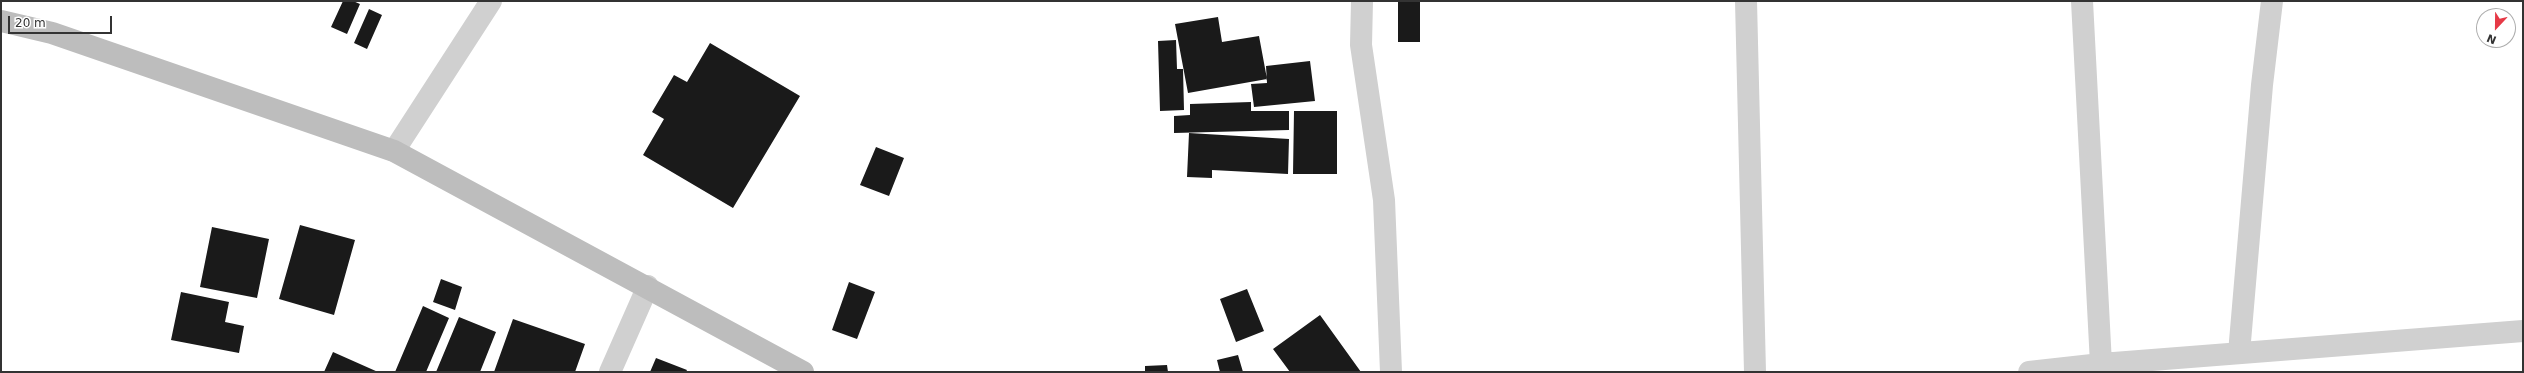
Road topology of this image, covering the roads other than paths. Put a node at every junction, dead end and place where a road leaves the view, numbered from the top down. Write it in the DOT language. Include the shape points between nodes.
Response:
graph roads {
  1 [pos="490,1"];
  2 [pos="1362,1"];
  3 [pos="1746,1"];
  4 [pos="2082,1"];
  5 [pos="2272,1"];
  6 [pos="1,21"];
  7 [pos="394,151"];
  8 [pos="648,286"];
  9 [pos="2523,331"];
  10 [pos="2239,353"];
  11 [pos="2101,364"];
  12 [pos="610,372"];
  13 [pos="803,372"];
  14 [pos="1391,372"];
  15 [pos="1754,372"];
  16 [pos="2029,372"];
  1 -- 7 [label="street"];
  2 -- 14 [label="street" via="1361,45 1384,200"];
  3 -- 15 [label="street"];
  4 -- 11 [label="street"];
  5 -- 10 [label="street" via="2262,85"];
  6 -- 7 [label="street" via="52,33"];
  7 -- 8 [label="street"];
  8 -- 12 [label="street"];
  8 -- 13 [label="street"];
  9 -- 10 [label="street"];
  10 -- 11 [label="street"];
  11 -- 16 [label="street"];
}
